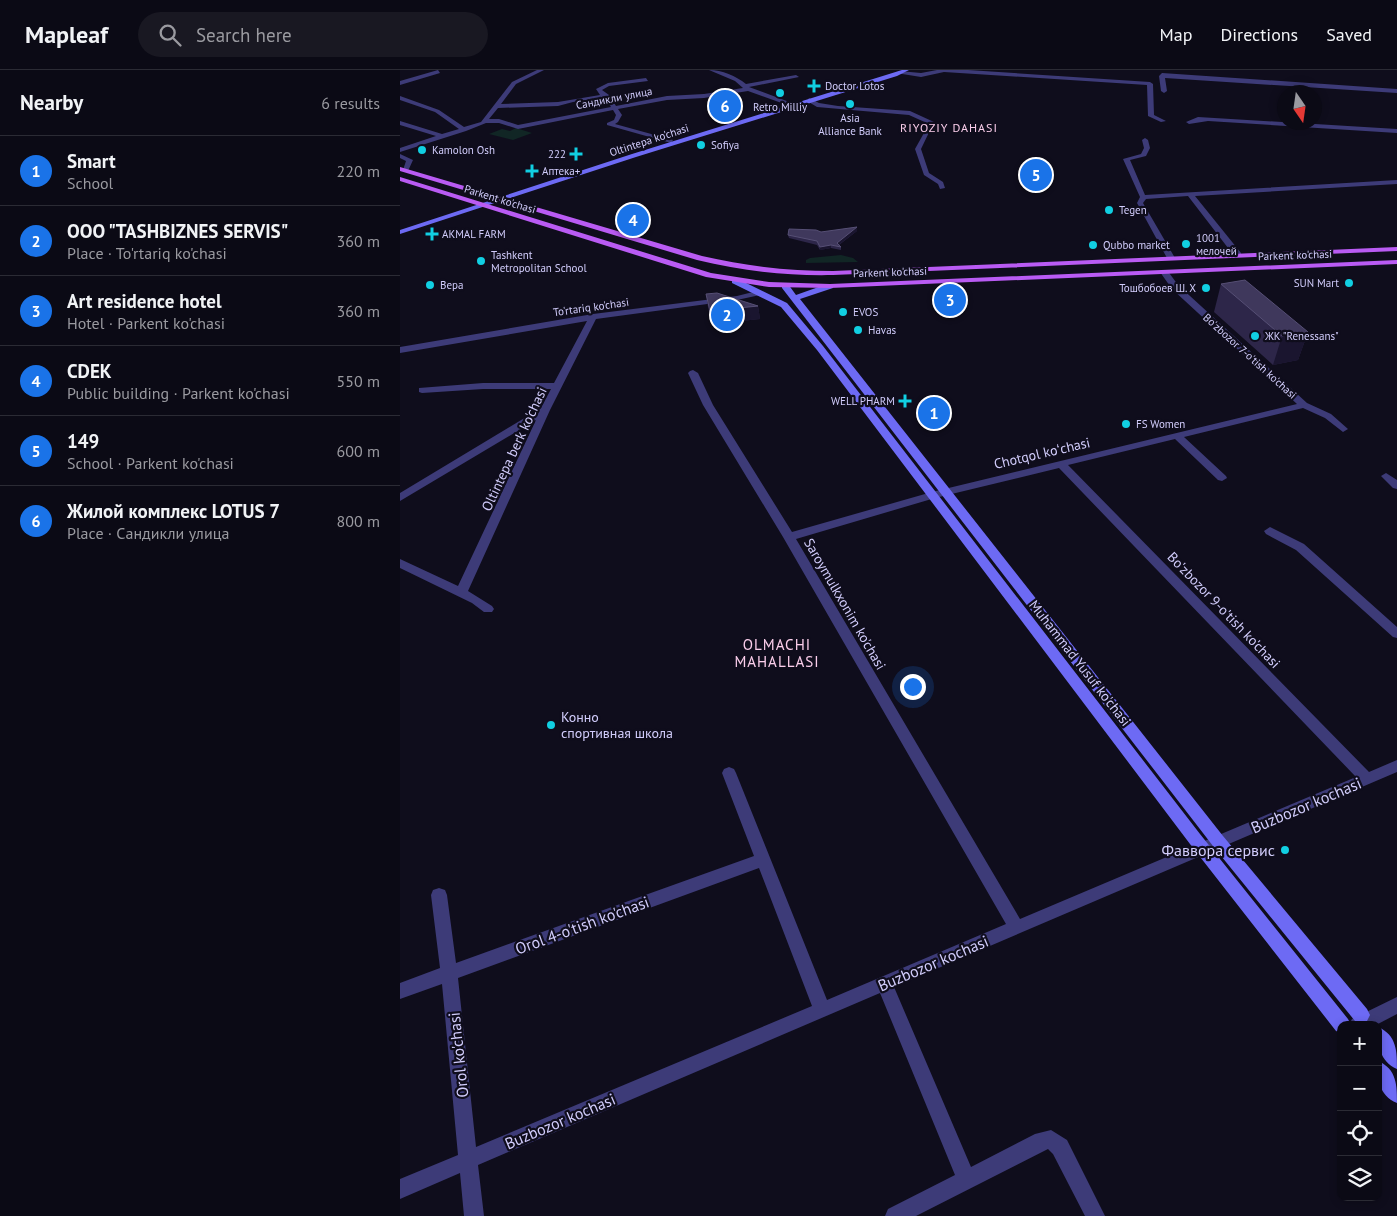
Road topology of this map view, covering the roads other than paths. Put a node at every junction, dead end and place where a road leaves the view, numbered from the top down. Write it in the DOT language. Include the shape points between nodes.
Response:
graph roads {
  1 [pos="424,70"];
  2 [pos="541,70"];
  3 [pos="712,70"];
  4 [pos="902,71"];
  5 [pos="796,77"];
  6 [pos="646,80"];
  7 [pos="400,83"];
  8 [pos="747,88"];
  9 [pos="1164,91"];
  10 [pos="1397,91"];
  11 [pos="607,96"];
  12 [pos="400,98"];
  13 [pos="807,100"];
  14 [pos="790,104"];
  15 [pos="495,106"];
  16 [pos="614,107"];
  17 [pos="485,121"];
  18 [pos="1163,121"];
  19 [pos="1189,122"];
  20 [pos="400,123"];
  21 [pos="464,130"];
  22 [pos="1397,131"];
  23 [pos="441,136"];
  24 [pos="1145,140"];
  25 [pos="673,142"];
  26 [pos="400,150"];
  27 [pos="400,156"];
  28 [pos="403,169"];
  29 [pos="400,179"];
  30 [pos="1397,182"];
  31 [pos="942,188"];
  32 [pos="1190,194"];
  33 [pos="1143,197"];
  34 [pos="501,198"];
  35 [pos="481,205"];
  36 [pos="400,230"];
  37 [pos="1397,249"];
  38 [pos="1238,255"];
  39 [pos="1171,258"];
  40 [pos="1397,262"];
  41 [pos="791,272"];
  42 [pos="1164,272"];
  43 [pos="735,281"];
  44 [pos="785,286"];
  45 [pos="830,286"];
  46 [pos="757,293"];
  47 [pos="796,298"];
  48 [pos="784,305"];
  49 [pos="593,317"];
  50 [pos="400,350"];
  51 [pos="693,373"];
  52 [pos="559,386"];
  53 [pos="422,390"];
  54 [pos="1304,405"];
  55 [pos="546,410"];
  56 [pos="1343,429"];
  57 [pos="1178,437"];
  58 [pos="1060,463"];
  59 [pos="1386,476"];
  60 [pos="1222,478"];
  61 [pos="1397,486"];
  62 [pos="947,491"];
  63 [pos="932,495"];
  64 [pos="400,498"];
  65 [pos="1270,531"];
  66 [pos="788,537"];
  67 [pos="400,563"];
  68 [pos="461,593"];
  69 [pos="488,609"];
  70 [pos="1397,634"];
  71 [pos="1397,766"];
  72 [pos="729,773"];
  73 [pos="1367,779"];
  74 [pos="1218,841"];
  75 [pos="1202,848"];
  76 [pos="763,860"];
  77 [pos="439,895"];
  78 [pos="1016,927"];
  79 [pos="449,973"];
  80 [pos="884,983"];
  81 [pos="400,991"];
  82 [pos="1397,1005"];
  83 [pos="822,1009"];
  84 [pos="1339,1021"];
  85 [pos="1363,1021"];
  86 [pos="1382,1041"];
  87 [pos="1397,1060"];
  88 [pos="1382,1075"];
  89 [pos="1397,1094"];
  90 [pos="469,1160"];
  91 [pos="966,1179"];
  92 [pos="400,1189"];
  93 [pos="474,1216"];
  94 [pos="895,1216"];
  95 [pos="1095,1216"];
  1 -- 7 [label="street" via="437,73"];
  2 -- 15 [label="street" via="514,83"];
  3 -- 8 [label="street" via="737,80"];
  4 -- 13 [label="street, Oltintepa ko'chasi"];
  4 -- 18 [label="street" via="921,75 944,70 1150,84 1151,116"];
  5 -- 8 [label="street, Сандикли улица"];
  6 -- 11 [label="street" via="599,89"];
  8 -- 14 [label="street"];
  8 -- 16 [label="street, Сандикли улица"];
  9 -- 10 [label="street" via="1162,75"];
  11 -- 15 [label="street" via="558,104"];
  11 -- 16 [label="street"];
  12 -- 21 [label="street" via="437,111"];
  13 -- 14 [label="street, Oltintepa ko'chasi"];
  13 -- 25 [label="street, Oltintepa ko'chasi"];
  13 -- 31 [label="street" via="838,108 910,113 932,124 918,149 926,174 941,183"];
  14 -- 25 [label="street, Oltintepa ko'chasi"];
  15 -- 17 [label="street"];
  16 -- 17 [label="street, Сандикли улица" via="518,127 499,121"];
  16 -- 25 [label="street" via="619,115 609,124"];
  17 -- 21 [label="street"];
  19 -- 22 [label="street" via="1208,119"];
  20 -- 23 [label="street"];
  21 -- 23 [label="street"];
  23 -- 26 [label="street"];
  24 -- 33 [label="street" via="1147,148 1144,155 1126,159"];
  25 -- 34 [label="street, Oltintepa ko'chasi"];
  27 -- 28 [label="street" via="410,160"];
  28 -- 34 [label="main road, Parkent ko'chasi"];
  29 -- 35 [label="main road, Parkent ko'chasi"];
  30 -- 32 [label="street"];
  32 -- 33 [label="street"];
  32 -- 38 [label="street"];
  33 -- 39 [label="street" via="1140,203"];
  34 -- 35 [label="street, Oltintepa ko'chasi"];
  34 -- 41 [label="main road, Parkent ko'chasi" via="700,258"];
  35 -- 36 [label="street, Oltintepa ko'chasi"];
  35 -- 43 [label="main road, Parkent ko'chasi"];
  37 -- 38 [label="main road, Parkent ko'chasi"];
  38 -- 39 [label="main road, Parkent ko'chasi"];
  39 -- 41 [label="main road, Parkent ko'chasi" via="833,273"];
  40 -- 42 [label="main road, Parkent ko'chasi"];
  41 -- 44 [label="street"];
  42 -- 45 [label="main road, Parkent ko'chasi"];
  42 -- 54 [label="street, Bo'zbozor 7-o'tish ko'chasi" via="1175,287"];
  43 -- 44 [label="main road, Parkent ko'chasi"];
  43 -- 46 [label="street, Muhammad Yusuf ko'chasi"];
  44 -- 45 [label="main road, Parkent ko'chasi"];
  44 -- 46 [label="street, To'rtariq ko'chasi"];
  44 -- 47 [label="street, Muhammad Yusuf ko'chasi"];
  44 -- 48 [label="street"];
  45 -- 47 [label="street"];
  46 -- 48 [label="street, Muhammad Yusuf ko'chasi"];
  46 -- 49 [label="street, To'rtariq ko'chasi"];
  47 -- 62 [label="street, Muhammad Yusuf ko'chasi"];
  48 -- 63 [label="street, Muhammad Yusuf ko'chasi"];
  49 -- 50 [label="street, To'rtariq ko'chasi"];
  49 -- 52 [label="street, Oltintepa berk ko'chasi"];
  51 -- 66 [label="street, Saroymulkxonim ko'chasi" via="708,405"];
  52 -- 53 [label="street"];
  52 -- 55 [label="street, Oltintepa berk ko'chasi"];
  54 -- 56 [label="street, Bo'zbozor 7-o'tish ko'chasi" via="1328,416"];
  54 -- 57 [label="street, Chotqol koʻchasi"];
  55 -- 64 [label="street"];
  55 -- 68 [label="street, Oltintepa berk ko'chasi"];
  57 -- 58 [label="street, Chotqol koʻchasi"];
  57 -- 60 [label="street"];
  58 -- 62 [label="street, Chotqol koʻchasi"];
  58 -- 73 [label="street, Bo'zbozor 9-o'tish ko'chasi"];
  59 -- 61 [label="street"];
  62 -- 63 [label="street, Chotqol koʻchasi"];
  62 -- 74 [label="street, Muhammad Yusuf ko'chasi"];
  63 -- 66 [label="street, Chotqol koʻchasi"];
  63 -- 75 [label="street, Muhammad Yusuf ko'chasi"];
  65 -- 70 [label="street" via="1300,547"];
  66 -- 78 [label="street, Saroymulkxonim ko'chasi"];
  67 -- 68 [label="street"];
  68 -- 69 [label="street"];
  71 -- 73 [label="street, Buzbozor kochasi"];
  72 -- 76 [label="street"];
  73 -- 74 [label="street, Buzbozor kochasi"];
  74 -- 75 [label="street, Buzbozor kochasi"];
  74 -- 85 [label="street, Muhammad Yusuf ko'chasi"];
  75 -- 78 [label="street, Buzbozor kochasi"];
  75 -- 84 [label="street, Muhammad Yusuf ko'chasi"];
  76 -- 79 [label="street, Orol 4-o'tish ko'chasi"];
  76 -- 83 [label="street"];
  77 -- 79 [label="street, Orol ko'chasi"];
  78 -- 80 [label="street, Buzbozor kochasi"];
  79 -- 81 [label="street, Orol 4-o'tish ko'chasi"];
  79 -- 90 [label="street, Orol ko'chasi"];
  80 -- 83 [label="street, Buzbozor kochasi"];
  80 -- 91 [label="street"];
  82 -- 85 [label="street"];
  83 -- 90 [label="street, Buzbozor kochasi"];
  86 -- 87 [label="street"];
  88 -- 89 [label="street"];
  90 -- 92 [label="street, Buzbozor kochasi"];
  90 -- 93 [label="street, Orol ko'chasi"];
  91 -- 94 [label="street"];
  91 -- 95 [label="street" via="1042,1141 1051,1140 1060,1147"];
}
